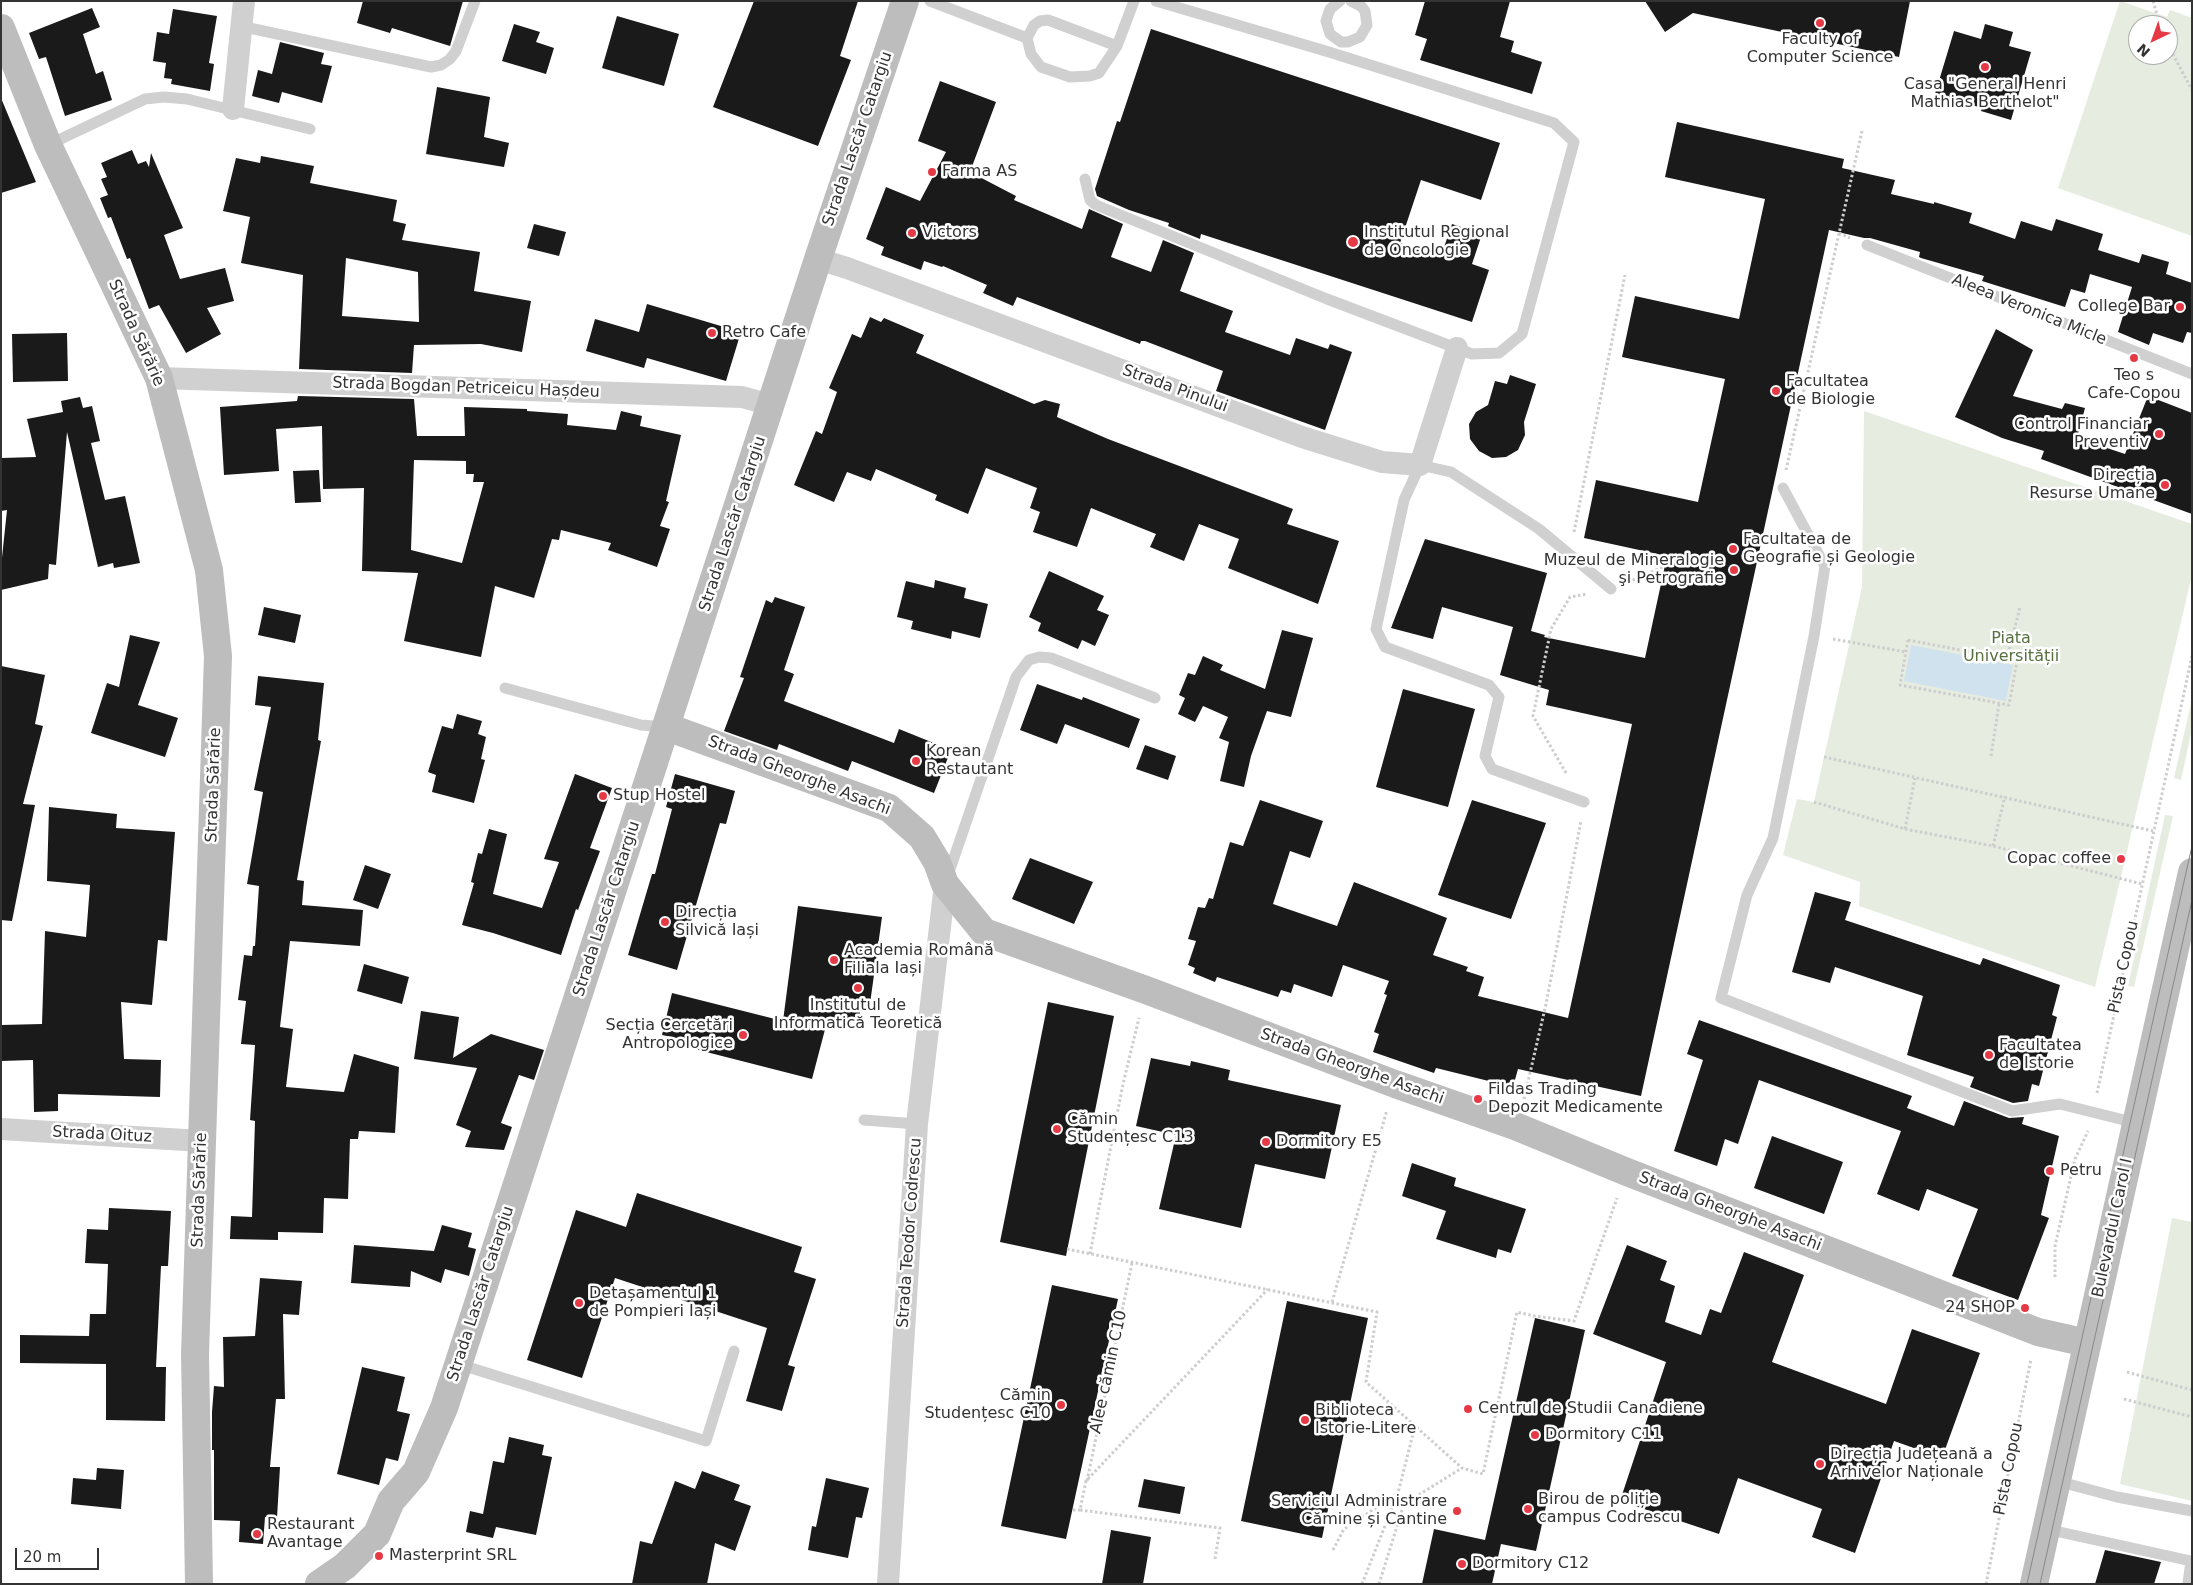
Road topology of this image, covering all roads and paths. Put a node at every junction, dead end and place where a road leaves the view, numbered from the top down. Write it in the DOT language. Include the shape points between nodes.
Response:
graph roads {
  1 [pos="244,1"];
  2 [pos="475,1"];
  3 [pos="905,1"];
  4 [pos="930,1"];
  5 [pos="1134,1"];
  6 [pos="1156,1"];
  7 [pos="1340,1"];
  8 [pos="1351,1"];
  9 [pos="2153,1"];
  10 [pos="2157,15"];
  11 [pos="240,26"];
  12 [pos="1,28"];
  13 [pos="1027,38"];
  14 [pos="1335,38"];
  15 [pos="1117,46"];
  16 [pos="1329,52"];
  17 [pos="2178,64"];
  18 [pos="2192,90"];
  19 [pos="233,109"];
  20 [pos="310,130"];
  21 [pos="1862,131"];
  22 [pos="48,145"];
  23 [pos="1085,179"];
  24 [pos="1867,245"];
  25 [pos="818,259"];
  26 [pos="1625,275"];
  27 [pos="1457,348"];
  28 [pos="2192,374"];
  29 [pos="159,378"];
  30 [pos="772,404"];
  31 [pos="1420,465"];
  32 [pos="1787,467"];
  33 [pos="1783,488"];
  34 [pos="1570,554"];
  35 [pos="1611,589"];
  36 [pos="2020,607"];
  37 [pos="1814,636"];
  38 [pos="1906,652"];
  39 [pos="2192,656"];
  40 [pos="2007,659"];
  41 [pos="505,688"];
  42 [pos="1155,698"];
  43 [pos="1999,704"];
  44 [pos="667,727"];
  45 [pos="1991,756"];
  46 [pos="1824,757"];
  47 [pos="1915,778"];
  48 [pos="2005,796"];
  49 [pos="1584,802"];
  50 [pos="1814,802"];
  51 [pos="1905,829"];
  52 [pos="2153,831"];
  53 [pos="1993,846"];
  54 [pos="2192,872"];
  55 [pos="945,884"];
  56 [pos="2142,884"];
  57 [pos="1146,990"];
  58 [pos="1394,1084"];
  59 [pos="2092,1112"];
  60 [pos="864,1120"];
  61 [pos="2136,1123"];
  62 [pos="917,1124"];
  63 [pos="1,1129"];
  64 [pos="202,1141"];
  65 [pos="1627,1172"];
  66 [pos="1067,1249"];
  67 [pos="1090,1254"];
  68 [pos="1132,1262"];
  69 [pos="2055,1277"];
  70 [pos="1268,1290"];
  71 [pos="1332,1302"];
  72 [pos="2087,1343"];
  73 [pos="734,1351"];
  74 [pos="2032,1354"];
  75 [pos="458,1364"];
  76 [pos="2127,1372"];
  77 [pos="2192,1390"];
  78 [pos="2124,1399"];
  79 [pos="2192,1417"];
  80 [pos="1415,1426"];
  81 [pos="1462,1468"];
  82 [pos="1086,1481"];
  83 [pos="2057,1481"];
  84 [pos="1398,1493"];
  85 [pos="1404,1504"];
  86 [pos="1073,1510"];
  87 [pos="1080,1510"];
  88 [pos="2192,1511"];
  89 [pos="2046,1529"];
  90 [pos="1333,1550"];
  91 [pos="1215,1559"];
  92 [pos="2188,1583"];
  93 [pos="199,1584"];
  94 [pos="319,1584"];
  95 [pos="888,1584"];
  96 [pos="1362,1584"];
  97 [pos="1379,1584"];
  98 [pos="1986,1584"];
  99 [pos="2034,1584"];
  1 -- 11 [label="street"];
  2 -- 11 [label="lane" via="456,51 441,65 431,67"];
  3 -- 25 [label="street, Strada Lascăr Catargiu"];
  4 -- 13 [label="lane"];
  5 -- 15 [label="lane"];
  6 -- 16 [label="lane"];
  7 -- 14 [label="lane" via="1330,8 1326,21 1330,34"];
  8 -- 14 [label="lane" via="1364,12 1367,25 1364,32 1354,41 1341,42"];
  9 -- 10 [label="path"];
  11 -- 19 [label="street"];
  12 -- 22 [label="street, Strada Sărărie"];
  13 -- 15 [label="lane" via="1034,26 1048,20"];
  13 -- 15 [label="lane" via="1031,54 1041,67 1070,77 1099,73"];
  14 -- 16 [label="lane"];
  16 -- 27 [label="lane" via="1554,122 1574,142 1522,334 1499,353 1472,354"];
  17 -- 18 [label="path"];
  19 -- 20 [label="lane"];
  19 -- 22 [label="lane" via="188,99 145,99"];
  21 -- 32 [label="path"];
  22 -- 29 [label="street, Strada Sărărie"];
  23 -- 27 [label="lane" via="1090,200 1096,205"];
  24 -- 28 [label="lane, Aleea Veronica Micle"];
  25 -- 30 [label="street, Strada Lascăr Catargiu"];
  25 -- 31 [label="street, Strada Pinului" via="1302,437 1382,462"];
  26 -- 34 [label="path"];
  27 -- 31 [label="street"];
  29 -- 30 [label="street, Strada Bogdan Petriceicu Hașdeu" via="742,397"];
  29 -- 64 [label="street, Strada Sărărie" via="209,570 218,656"];
  30 -- 44 [label="street, Strada Lascăr Catargiu"];
  31 -- 34 [label="lane" via="1451,472 1539,529"];
  31 -- 49 [label="lane" via="1404,500 1376,629 1385,647 1490,685 1499,697 1485,756 1492,769"];
  33 -- 37 [label="lane" via="1825,566"];
  34 -- 35 [label="lane"];
  36 -- 40 [label="path"];
  37 -- 38 [label="path"];
  37 -- 59 [label="lane" via="1773,838 1747,895 1721,998 2012,1111 2060,1104"];
  38 -- 40 [label="path" via="1908,640"];
  38 -- 43 [label="path" via="1900,685"];
  39 -- 52 [label="path, Pista Copou"];
  40 -- 43 [label="path" via="2017,661 2016,670 2009,705"];
  41 -- 44 [label="lane" via="641,725"];
  42 -- 55 [label="lane" via="1050,658 1029,660 1016,677"];
  43 -- 45 [label="path"];
  44 -- 55 [label="street, Strada Gheorghe Asachi" via="889,808 922,837"];
  44 -- 75 [label="street, Strada Lascăr Catargiu"];
  46 -- 47 [label="path"];
  47 -- 48 [label="path"];
  47 -- 51 [label="path"];
  48 -- 52 [label="path"];
  48 -- 53 [label="path"];
  50 -- 51 [label="path"];
  51 -- 53 [label="path"];
  52 -- 56 [label="path, Pista Copou"];
  53 -- 56 [label="path"];
  54 -- 61 [label="street, Bulevardul Carol I"];
  55 -- 57 [label="street, Strada Gheorghe Asachi" via="984,932"];
  55 -- 62 [label="street, Strada Teodor Codrescu"];
  56 -- 59 [label="path, Pista Copou"];
  57 -- 58 [label="street, Strada Gheorghe Asachi"];
  57 -- 67 [label="path" via="1123,1084"];
  58 -- 65 [label="street, Strada Gheorghe Asachi" via="1515,1126"];
  58 -- 71 [label="path"];
  59 -- 61 [label="lane"];
  59 -- 69 [label="path, Pista Copou" via="2089,1129 2075,1159 2057,1236"];
  60 -- 62 [label="lane"];
  61 -- 72 [label="street, Bulevardul Carol I"];
  62 -- 95 [label="street, Strada Teodor Codrescu"];
  63 -- 64 [label="street, Strada Oituz"];
  64 -- 93 [label="street, Strada Sărărie" via="195,1354"];
  65 -- 72 [label="street, Strada Gheorghe Asachi" via="2038,1332"];
  65 -- 81 [label="path" via="1574,1322 1517,1312 1483,1474"];
  66 -- 67 [label="path"];
  67 -- 68 [label="path"];
  68 -- 70 [label="path"];
  68 -- 82 [label="path, Alee cămin C10"];
  70 -- 71 [label="path"];
  70 -- 82 [label="path"];
  71 -- 80 [label="path" via="1377,1312 1366,1382"];
  72 -- 83 [label="street, Bulevardul Carol I"];
  73 -- 75 [label="lane" via="706,1441"];
  74 -- 98 [label="path, Pista Copou"];
  75 -- 94 [label="street, Strada Lascăr Catargiu" via="444,1408 416,1472 391,1501 377,1534 345,1566"];
  76 -- 77 [label="path"];
  78 -- 79 [label="path"];
  80 -- 81 [label="path"];
  80 -- 84 [label="path"];
  81 -- 85 [label="path"];
  82 -- 87 [label="path, Alee cămin C10"];
  83 -- 88 [label="lane" via="2117,1497"];
  83 -- 89 [label="street, Bulevardul Carol I"];
  84 -- 85 [label="path"];
  84 -- 90 [label="path" via="1344,1529"];
  84 -- 96 [label="path"];
  85 -- 97 [label="path"];
  86 -- 87 [label="path"];
  87 -- 91 [label="path" via="1220,1528"];
  89 -- 92 [label="lane" via="2191,1561"];
  89 -- 99 [label="street, Bulevardul Carol I"];
}
